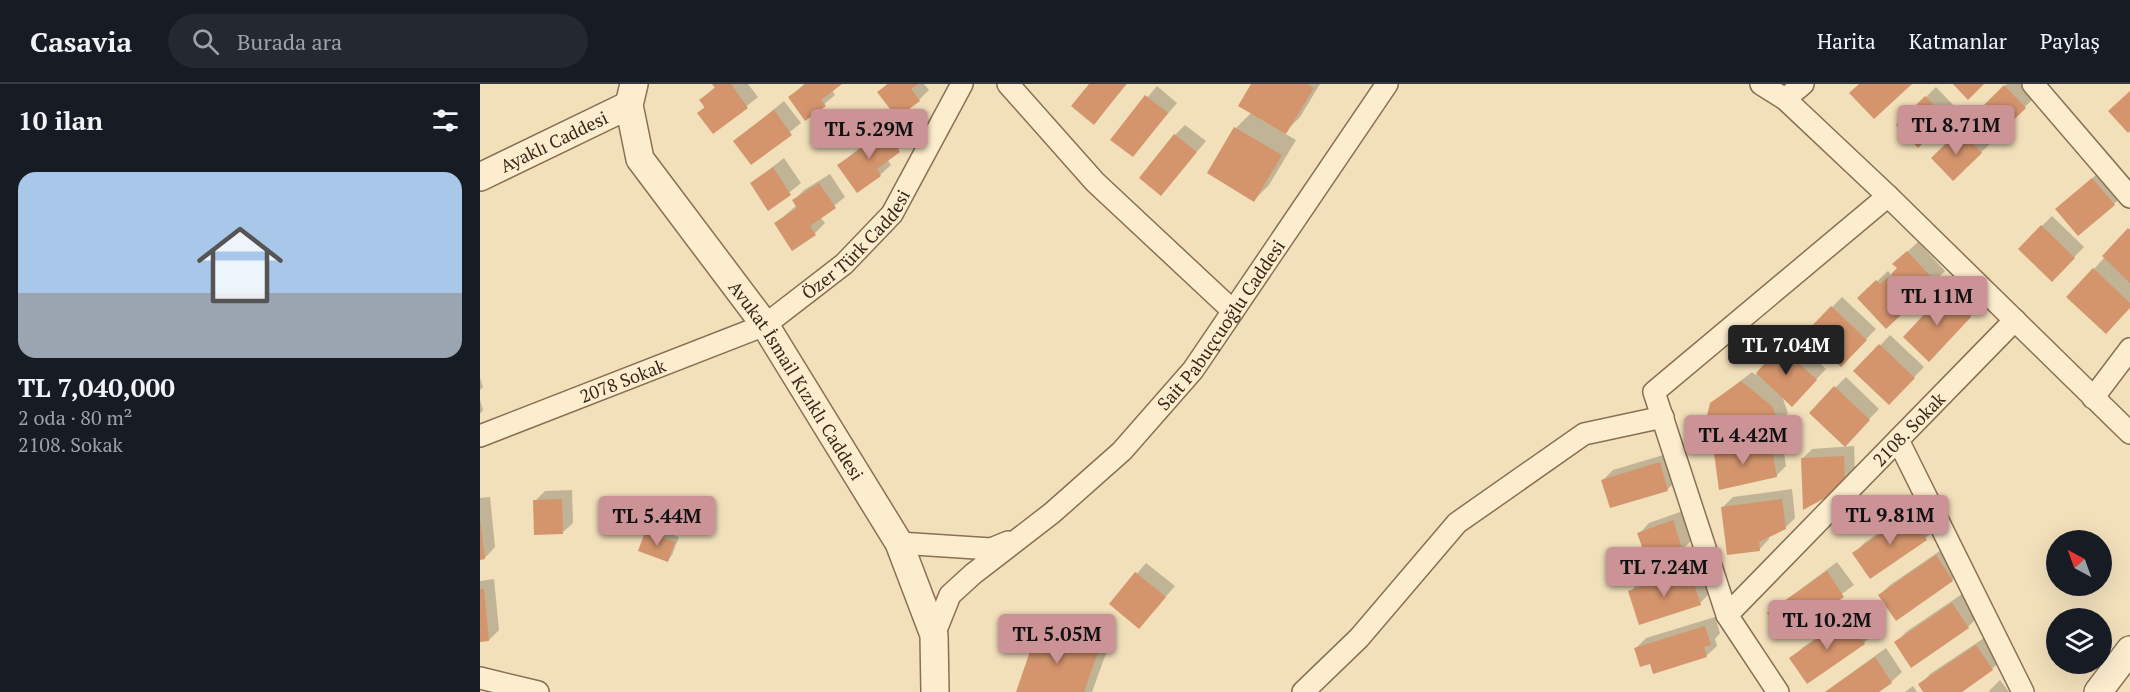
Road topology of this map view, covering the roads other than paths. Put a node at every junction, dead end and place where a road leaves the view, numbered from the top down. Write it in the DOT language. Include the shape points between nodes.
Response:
graph roads {
  1 [pos="962,84"];
  2 [pos="1008,84"];
  3 [pos="1761,84"];
  4 [pos="1803,84"];
  5 [pos="2033,84"];
  6 [pos="1383,86"];
  7 [pos="632,94"];
  8 [pos="1785,99"];
  9 [pos="480,177"];
  10 [pos="1888,196"];
  11 [pos="2130,197"];
  12 [pos="1233,311"];
  13 [pos="2015,320"];
  14 [pos="765,325"];
  15 [pos="2130,349"];
  16 [pos="2093,398"];
  17 [pos="1663,417"];
  18 [pos="2130,433"];
  19 [pos="480,436"];
  20 [pos="1898,440"];
  21 [pos="1019,537"];
  22 [pos="899,543"];
  23 [pos="1727,615"];
  24 [pos="934,635"];
  25 [pos="2130,650"];
  26 [pos="480,678"];
  27 [pos="538,692"];
  28 [pos="935,692"];
  29 [pos="1303,692"];
  30 [pos="1778,692"];
  31 [pos="2023,692"];
  32 [pos="2098,692"];
  1 -- 14 [label="street, Özer Türk Caddesi" via="892,214 844,264"];
  2 -- 12 [label="street" via="1095,182"];
  3 -- 8 [label="street"];
  4 -- 8 [label="street"];
  5 -- 11 [label="street"];
  6 -- 12 [label="street, Sait Pabuçcuoğlu Caddesi"];
  7 -- 9 [label="street, Ayaklı Caddesi"];
  7 -- 14 [label="street, Avukat İsmail Kızıklı Caddesi" via="640,159"];
  8 -- 10 [label="street"];
  10 -- 13 [label="street"];
  10 -- 17 [label="street" via="1654,392"];
  12 -- 21 [label="street, Sait Pabuçcuoğlu Caddesi" via="1193,370 1122,451"];
  13 -- 16 [label="street"];
  13 -- 20 [label="street, 2108. Sokak"];
  14 -- 19 [label="street, 2078 Sokak"];
  14 -- 22 [label="street, Avukat İsmail Kızıklı Caddesi"];
  15 -- 16 [label="street"];
  16 -- 18 [label="street"];
  17 -- 23 [label="street"];
  17 -- 29 [label="street" via="1584,434 1457,523 1359,638"];
  20 -- 23 [label="street, 2108. Sokak"];
  20 -- 31 [label="street"];
  21 -- 22 [label="street" via="990,549"];
  21 -- 24 [label="street" via="950,596"];
  22 -- 24 [label="street, Avukat İsmail Kızıklı Caddesi"];
  23 -- 30 [label="street"];
  24 -- 28 [label="street, Avukat İsmail Kızıklı Caddesi"];
  25 -- 32 [label="street"];
  26 -- 27 [label="street"];
}
